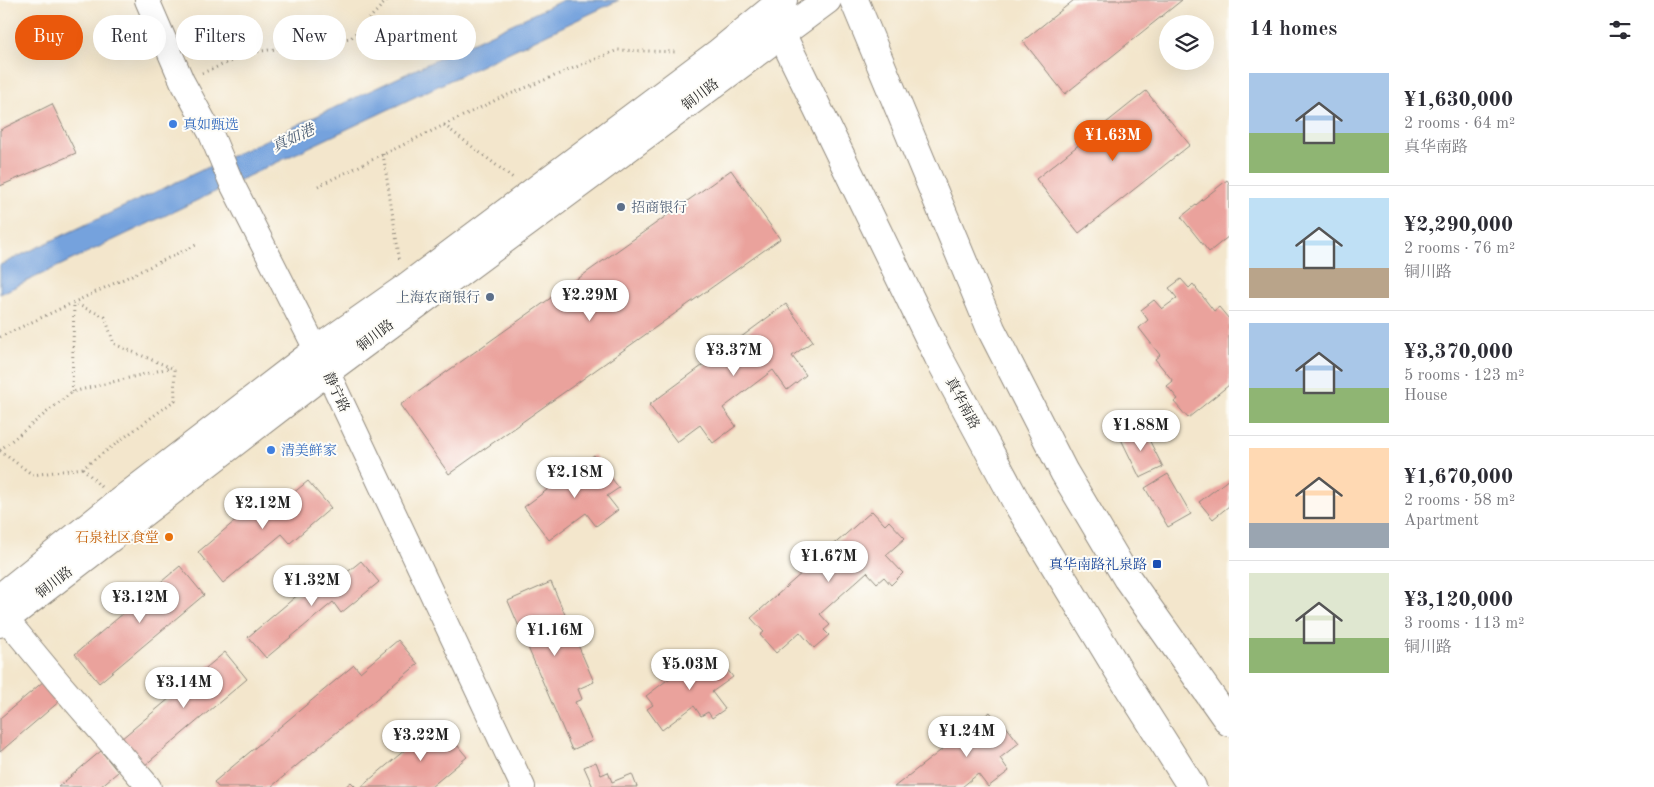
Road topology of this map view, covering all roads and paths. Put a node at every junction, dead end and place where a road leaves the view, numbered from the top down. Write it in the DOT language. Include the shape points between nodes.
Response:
graph roads {
  1 [pos="147,0"];
  2 [pos="388,0"];
  3 [pos="827,0"];
  4 [pos="854,0"];
  5 [pos="776,11"];
  6 [pos="717,54"];
  7 [pos="182,81"];
  8 [pos="444,125"];
  9 [pos="383,154"];
  10 [pos="318,186"];
  11 [pos="531,193"];
  12 [pos="196,245"];
  13 [pos="404,289"];
  14 [pos="74,303"];
  15 [pos="0,337"];
  16 [pos="322,361"];
  17 [pos="170,368"];
  18 [pos="72,392"];
  19 [pos="0,450"];
  20 [pos="2,613"];
  21 [pos="1229,722"];
  22 [pos="149,787"];
  23 [pos="523,787"];
  24 [pos="1192,787"];
  1 -- 7 [label="street, 静宁路"];
  2 -- 7 [label="path" via="351,38 255,52"];
  3 -- 5 [label="main road, 铜川路"];
  4 -- 21 [label="main road" via="991,329 1060,463 1127,578"];
  5 -- 6 [label="main road, 铜川路"];
  5 -- 16 [label="main road, 铜川路"];
  5 -- 24 [label="main road, 真华南路" via="938,356 1017,503"];
  6 -- 8 [label="path" via="618,50 498,99"];
  6 -- 11 [label="main road, 铜川路"];
  7 -- 16 [label="street, 静宁路"];
  8 -- 9 [label="path"];
  8 -- 11 [label="path"];
  9 -- 10 [label="path"];
  9 -- 13 [label="path"];
  11 -- 13 [label="main road, 铜川路"];
  12 -- 14 [label="path"];
  13 -- 16 [label="main road, 铜川路"];
  14 -- 15 [label="path"];
  14 -- 17 [label="path" via="105,318 114,344"];
  14 -- 18 [label="path"];
  16 -- 20 [label="main road, 铜川路"];
  16 -- 23 [label="street, 静宁路"];
  17 -- 18 [label="path"];
  17 -- 19 [label="path" via="174,370 175,400 83,468 33,475"];
  18 -- 19 [label="path"];
  20 -- 22 [label="street"];
}
